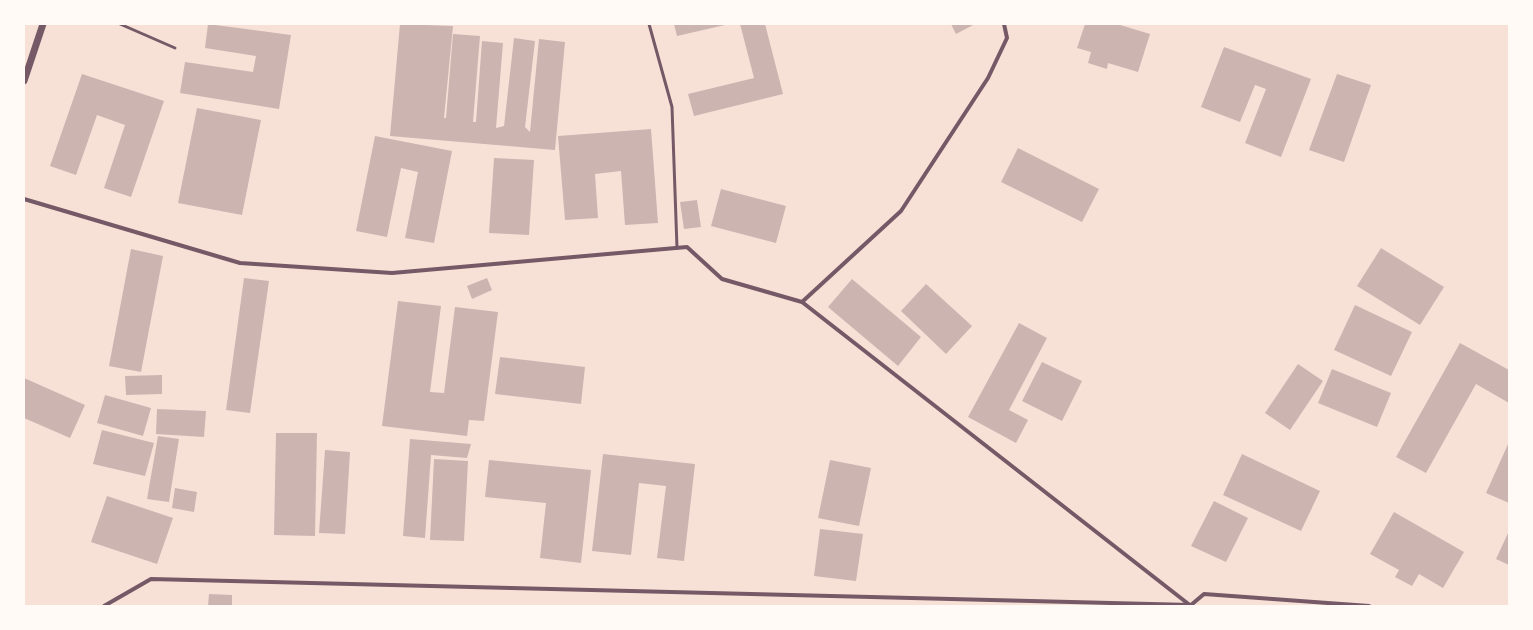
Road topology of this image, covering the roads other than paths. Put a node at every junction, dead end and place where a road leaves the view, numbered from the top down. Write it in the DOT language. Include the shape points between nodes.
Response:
graph roads {
  1 [pos="43,24"];
  2 [pos="120,24"];
  3 [pos="649,24"];
  4 [pos="1004,24"];
  5 [pos="175,48"];
  6 [pos="24,81"];
  7 [pos="24,199"];
  8 [pos="677,248"];
  9 [pos="802,302"];
  10 [pos="1191,605"];
  11 [pos="104,606"];
  12 [pos="1370,606"];
  1 -- 6 [label="street"];
  2 -- 5 [label="lane"];
  3 -- 8 [label="lane" via="672,107"];
  4 -- 9 [label="street" via="1007,38 988,78 901,210"];
  7 -- 8 [label="street" via="240,263 392,274"];
  8 -- 9 [label="street" via="687,246 722,279"];
  9 -- 10 [label="street"];
  10 -- 11 [label="street" via="151,579"];
  10 -- 12 [label="street" via="1204,594"];
}
